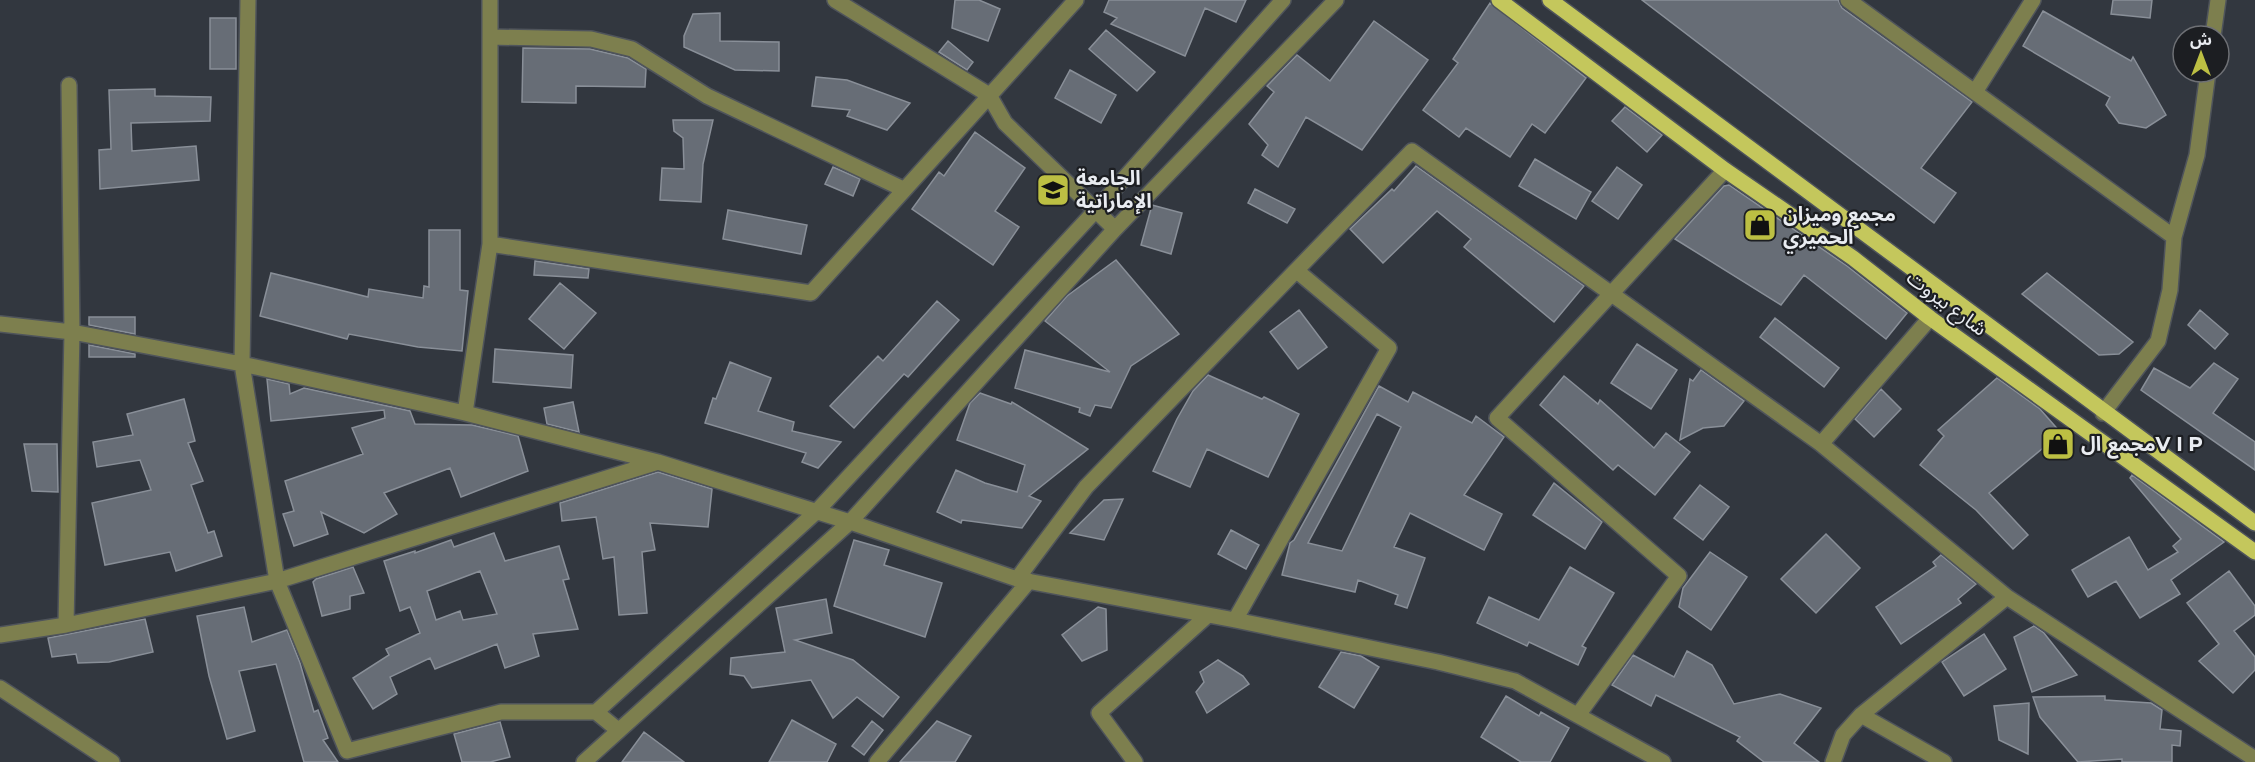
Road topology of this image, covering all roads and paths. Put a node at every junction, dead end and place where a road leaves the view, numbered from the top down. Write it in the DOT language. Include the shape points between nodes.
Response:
graph roads {
  1 [pos="248,0"];
  2 [pos="490,0"];
  3 [pos="835,0"];
  4 [pos="1076,0"];
  5 [pos="1283,0"];
  6 [pos="1336,0"];
  7 [pos="1499,0"];
  8 [pos="1550,0"];
  9 [pos="1848,0"];
  10 [pos="2033,0"];
  11 [pos="2218,0"];
  12 [pos="2215,24"];
  13 [pos="490,37"];
  14 [pos="2206,84"];
  15 [pos="69,85"];
  16 [pos="1975,92"];
  17 [pos="989,95"];
  18 [pos="1725,170"];
  19 [pos="903,189"];
  20 [pos="1096,210"];
  21 [pos="1115,229"];
  22 [pos="1870,236"];
  23 [pos="2174,237"];
  24 [pos="490,244"];
  25 [pos="1853,258"];
  26 [pos="1297,271"];
  27 [pos="1613,295"];
  28 [pos="1930,318"];
  29 [pos="0,324"];
  30 [pos="72,332"];
  31 [pos="242,364"];
  32 [pos="465,413"];
  33 [pos="2103,413"];
  34 [pos="1821,444"];
  35 [pos="657,462"];
  36 [pos="816,512"];
  37 [pos="850,522"];
  38 [pos="2255,523"];
  39 [pos="2255,552"];
  40 [pos="1023,580"];
  41 [pos="278,581"];
  42 [pos="2007,597"];
  43 [pos="1208,615"];
  44 [pos="1235,620"];
  45 [pos="66,625"];
  46 [pos="0,635"];
  47 [pos="0,688"];
  48 [pos="596,712"];
  49 [pos="1578,715"];
  50 [pos="1861,716"];
  51 [pos="618,730"];
  52 [pos="350,757"];
  53 [pos="2255,759"];
  54 [pos="111,762"];
  55 [pos="584,762"];
  56 [pos="876,762"];
  57 [pos="1135,762"];
  58 [pos="1663,762"];
  59 [pos="1833,762"];
  60 [pos="1944,762"];
  1 -- 31 [label="street"];
  2 -- 13 [label="street"];
  3 -- 17 [label="street"];
  4 -- 17 [label="street"];
  5 -- 20 [label="street"];
  6 -- 21 [label="street"];
  7 -- 18 [label="main road, شارع بيروت"];
  8 -- 22 [label="main road, شارع بيروت"];
  9 -- 16 [label="street"];
  10 -- 16 [label="street"];
  11 -- 12 [label="street"];
  13 -- 19 [label="street" via="591,39 632,49 707,96"];
  13 -- 24 [label="street"];
  14 -- 23 [label="street" via="2197,155"];
  15 -- 30 [label="street"];
  16 -- 23 [label="street"];
  17 -- 19 [label="street"];
  17 -- 20 [label="street" via="1005,123"];
  18 -- 25 [label="main road, شارع بيروت"];
  18 -- 27 [label="street"];
  19 -- 24 [label="street" via="811,293"];
  20 -- 21 [label="street"];
  20 -- 36 [label="street"];
  21 -- 37 [label="street"];
  22 -- 25 [label="main road"];
  22 -- 33 [label="main road, شارع بيروت"];
  23 -- 33 [label="street" via="2170,290 2158,341"];
  24 -- 32 [label="street"];
  25 -- 28 [label="main road, شارع بيروت"];
  26 -- 27 [label="street" via="1412,151"];
  26 -- 40 [label="street" via="1086,488"];
  26 -- 44 [label="street" via="1389,348"];
  27 -- 34 [label="street"];
  27 -- 49 [label="street" via="1497,418 1679,576"];
  28 -- 34 [label="street"];
  28 -- 39 [label="main road, شارع بيروت"];
  29 -- 30 [label="street"];
  30 -- 31 [label="street"];
  30 -- 45 [label="street"];
  31 -- 32 [label="street"];
  31 -- 41 [label="street"];
  32 -- 35 [label="street"];
  33 -- 38 [label="main road, شارع بيروت"];
  34 -- 42 [label="street"];
  35 -- 36 [label="street"];
  35 -- 41 [label="street"];
  36 -- 37 [label="street"];
  36 -- 48 [label="street"];
  37 -- 40 [label="street"];
  37 -- 51 [label="street"];
  40 -- 43 [label="street"];
  40 -- 56 [label="street"];
  41 -- 45 [label="street"];
  41 -- 52 [label="street"];
  42 -- 50 [label="street"];
  42 -- 53 [label="street"];
  43 -- 44 [label="street"];
  43 -- 57 [label="street" via="1099,713"];
  44 -- 49 [label="street" via="1515,681"];
  45 -- 46 [label="street"];
  47 -- 54 [label="street"];
  48 -- 51 [label="street"];
  48 -- 52 [label="street" via="501,712"];
  49 -- 58 [label="street"];
  50 -- 59 [label="street" via="1843,735"];
  50 -- 60 [label="street"];
  51 -- 55 [label="street"];
}
